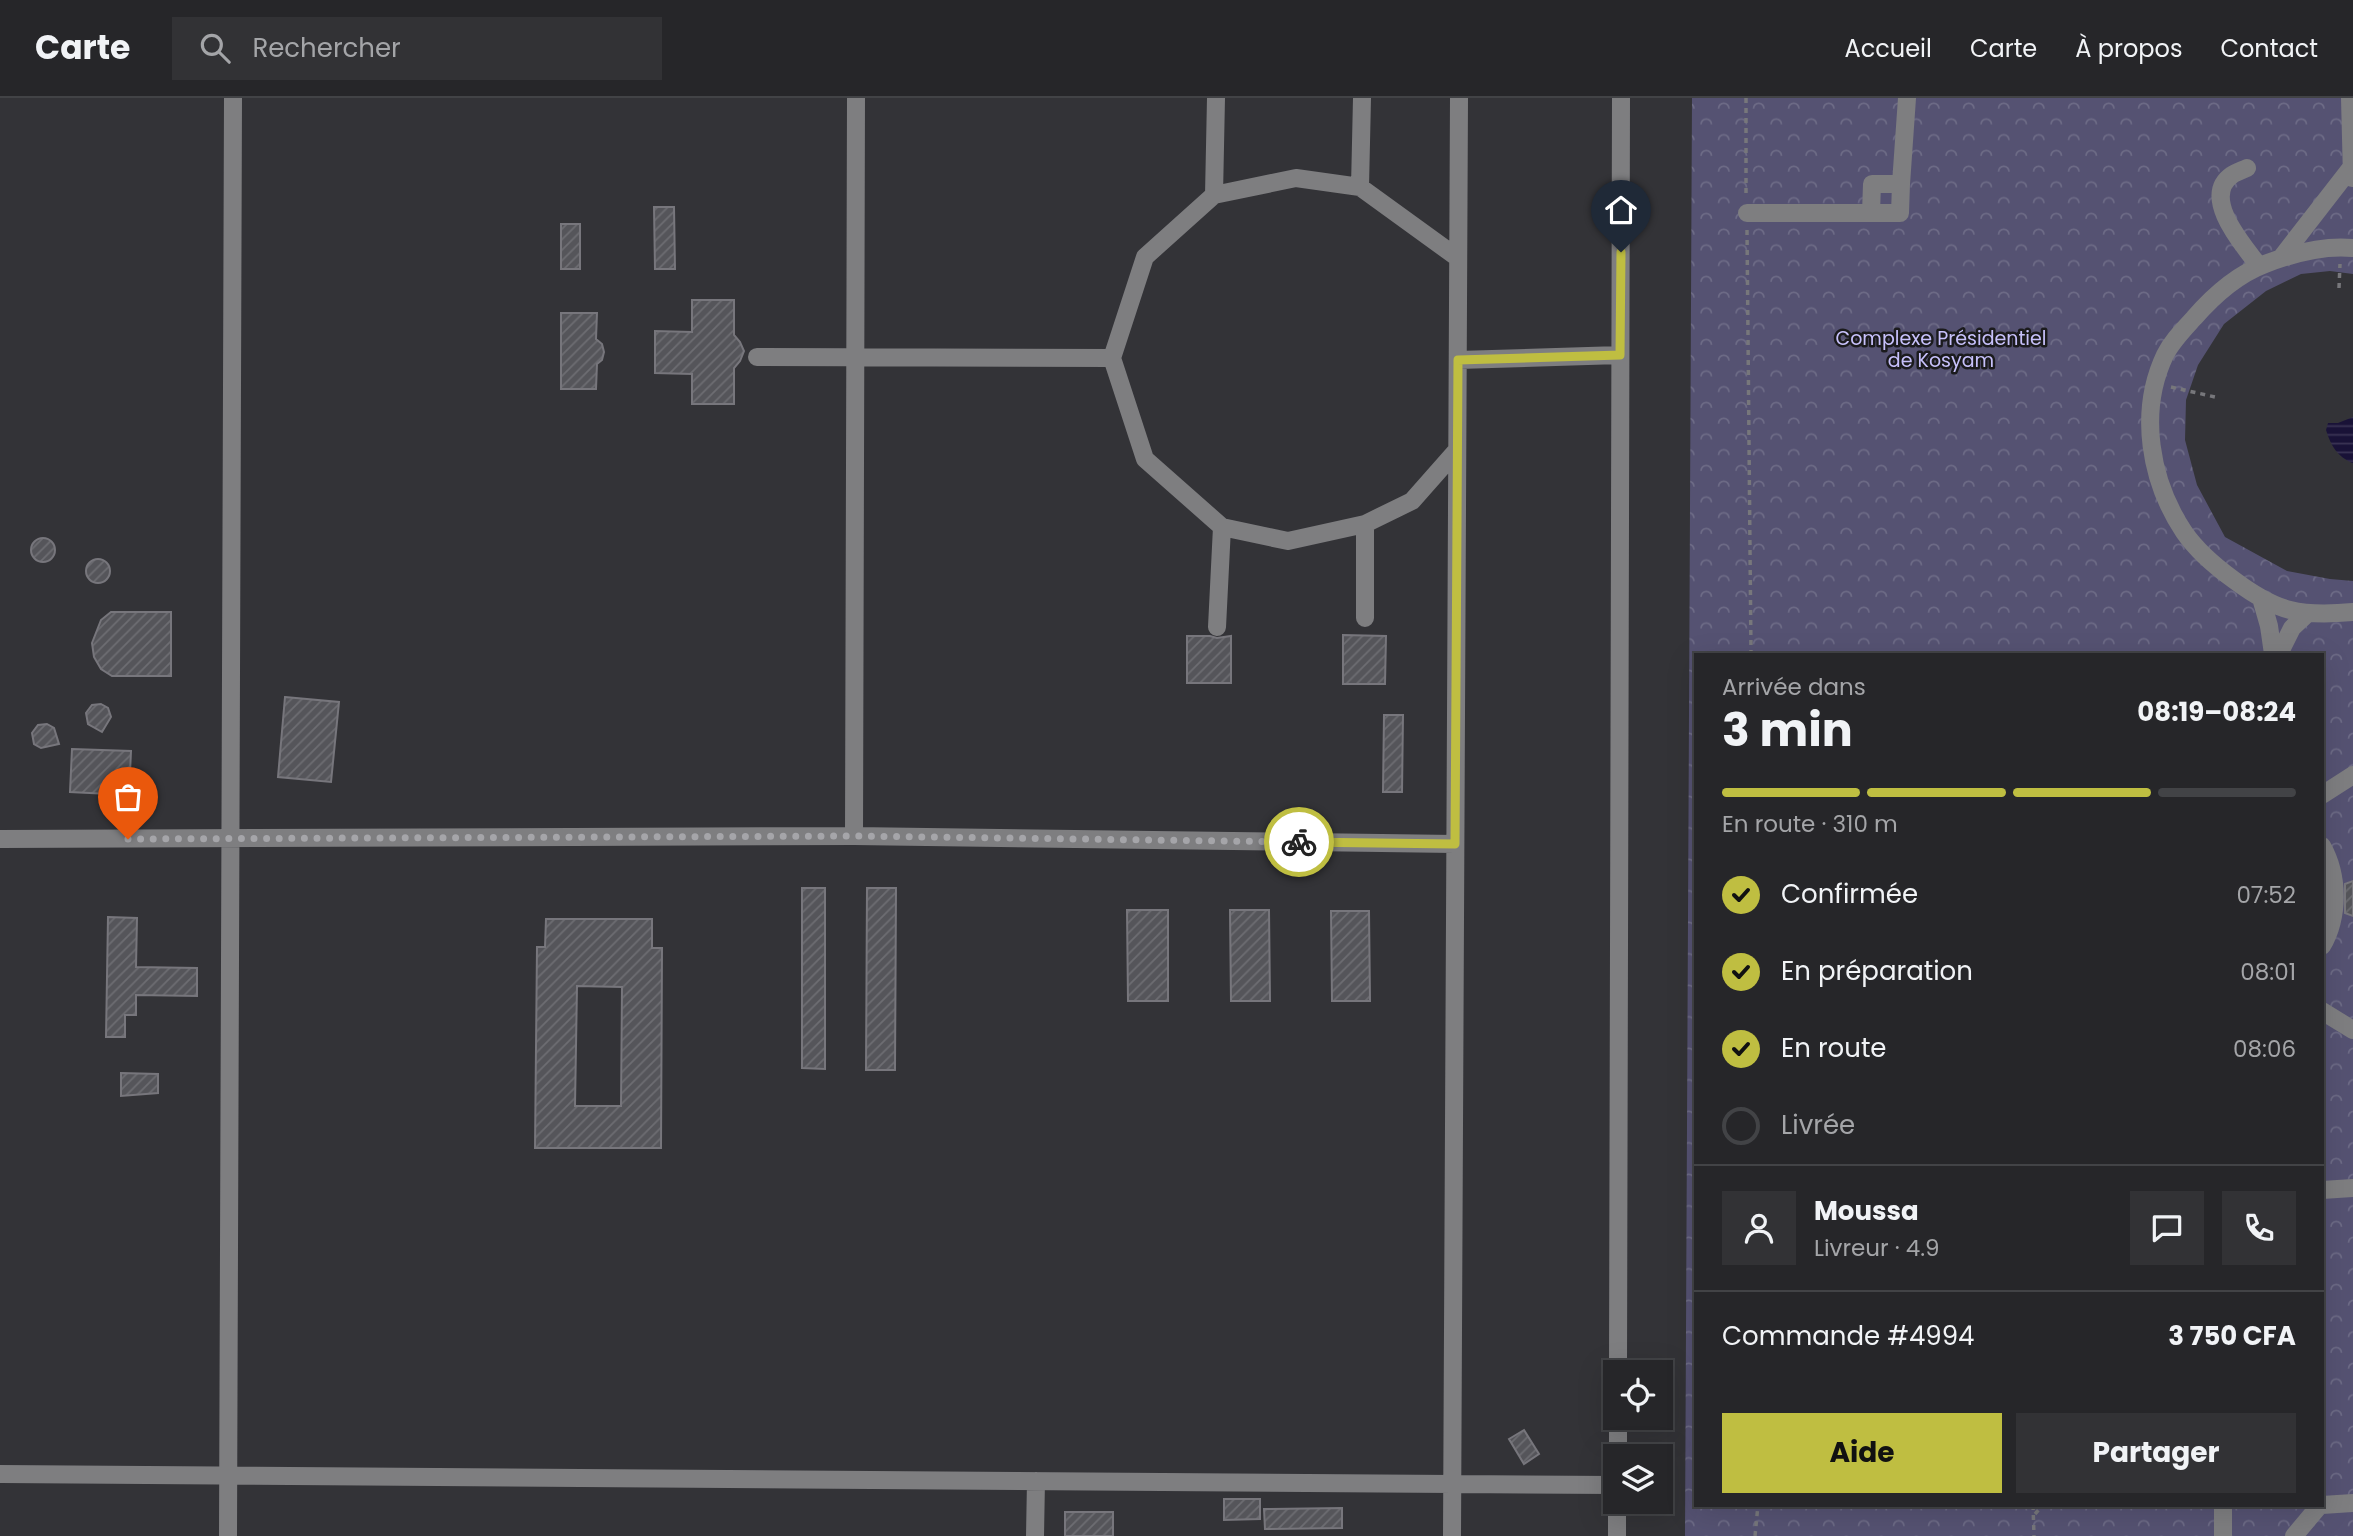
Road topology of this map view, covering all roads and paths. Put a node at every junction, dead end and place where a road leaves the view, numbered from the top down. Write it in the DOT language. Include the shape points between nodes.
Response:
graph roads {
  1 [pos="233,98"];
  2 [pos="856,98"];
  3 [pos="1216,98"];
  4 [pos="1362,98"];
  5 [pos="1459,98"];
  6 [pos="1621,98"];
  7 [pos="1745,98"];
  8 [pos="1907,98"];
  9 [pos="2350,98"];
  10 [pos="2247,168"];
  11 [pos="2352,176"];
  12 [pos="1901,184"];
  13 [pos="1360,187"];
  14 [pos="1214,195"];
  15 [pos="1871,213"];
  16 [pos="1747,214"];
  17 [pos="2347,248"];
  18 [pos="1458,258"];
  19 [pos="2281,258"];
  20 [pos="2259,266"];
  21 [pos="2339,288"];
  22 [pos="1620,355"];
  23 [pos="757,357"];
  24 [pos="855,357"];
  25 [pos="1112,358"];
  26 [pos="1458,360"];
  27 [pos="2155,384"];
  28 [pos="2215,397"];
  29 [pos="1457,450"];
  30 [pos="1365,524"];
  31 [pos="1222,527"];
  32 [pos="2261,598"];
  33 [pos="2353,612"];
  34 [pos="2308,613"];
  35 [pos="1365,618"];
  36 [pos="1217,627"];
  37 [pos="1751,653"];
  38 [pos="2273,653"];
  39 [pos="2280,653"];
  40 [pos="2353,775"];
  41 [pos="2324,793"];
  42 [pos="854,836"];
  43 [pos="0,839"];
  44 [pos="230,839"];
  45 [pos="1455,844"];
  46 [pos="2324,849"];
  47 [pos="2324,943"];
  48 [pos="2324,1012"];
  49 [pos="2353,1030"];
  50 [pos="2353,1188"];
  51 [pos="2324,1190"];
  52 [pos="1618,1360"];
  53 [pos="0,1474"];
  54 [pos="228,1476"];
  55 [pos="1036,1481"];
  56 [pos="1452,1484"];
  57 [pos="1603,1485"];
  58 [pos="2353,1503"];
  59 [pos="2324,1505"];
  60 [pos="1758,1507"];
  61 [pos="2033,1507"];
  62 [pos="2041,1507"];
  63 [pos="2223,1507"];
  64 [pos="2319,1507"];
  65 [pos="1618,1514"];
  66 [pos="2035,1515"];
  67 [pos="228,1536"];
  68 [pos="1035,1536"];
  69 [pos="1452,1536"];
  70 [pos="1617,1536"];
  71 [pos="1755,1536"];
  72 [pos="2034,1536"];
  73 [pos="2222,1536"];
  74 [pos="2294,1536"];
  1 -- 44 [label="lane"];
  2 -- 24 [label="lane"];
  3 -- 14 [label="lane"];
  4 -- 13 [label="lane"];
  5 -- 18 [label="lane"];
  6 -- 22 [label="lane"];
  7 -- 16 [label="path"];
  8 -- 12 [label="lane"];
  9 -- 11 [label="lane"];
  10 -- 20 [label="lane" via="2230,175 2221,189 2221,207 2235,236"];
  11 -- 19 [label="lane"];
  12 -- 15 [label="lane" via="1872,184"];
  12 -- 15 [label="lane" via="1900,214"];
  13 -- 14 [label="lane" via="1296,178"];
  13 -- 18 [label="lane"];
  14 -- 25 [label="lane" via="1145,257"];
  15 -- 16 [label="lane"];
  16 -- 37 [label="path"];
  17 -- 19 [label="lane"];
  17 -- 21 [label="path"];
  18 -- 26 [label="lane"];
  19 -- 20 [label="lane"];
  20 -- 27 [label="lane" via="2238,276 2209,301 2166,353"];
  22 -- 26 [label="lane"];
  22 -- 52 [label="lane"];
  23 -- 24 [label="lane"];
  24 -- 25 [label="lane"];
  24 -- 42 [label="lane"];
  25 -- 31 [label="lane" via="1145,459"];
  26 -- 29 [label="lane"];
  27 -- 28 [label="path"];
  27 -- 32 [label="lane" via="2151,443 2174,514 2198,549"];
  29 -- 30 [label="lane" via="1412,501"];
  29 -- 45 [label="lane"];
  30 -- 31 [label="lane" via="1288,541"];
  30 -- 35 [label="lane"];
  31 -- 36 [label="lane"];
  32 -- 34 [label="lane" via="2287,610"];
  32 -- 38 [label="lane"];
  33 -- 34 [label="lane"];
  34 -- 39 [label="lane" via="2292,628"];
  40 -- 41 [label="lane"];
  42 -- 44 [label="lane"];
  42 -- 45 [label="lane"];
  43 -- 44 [label="lane"];
  44 -- 54 [label="lane"];
  45 -- 56 [label="lane"];
  46 -- 47 [label="lane" via="2335,883 2334,911"];
  48 -- 49 [label="lane"];
  50 -- 51 [label="lane"];
  53 -- 54 [label="lane"];
  54 -- 55 [label="lane"];
  54 -- 67 [label="lane"];
  55 -- 56 [label="lane"];
  55 -- 68 [label="lane"];
  56 -- 57 [label="lane"];
  56 -- 69 [label="lane"];
  58 -- 59 [label="lane"];
  60 -- 71 [label="path"];
  61 -- 66 [label="path"];
  62 -- 66 [label="path"];
  63 -- 73 [label="lane"];
  64 -- 74 [label="lane"];
  65 -- 70 [label="lane"];
  66 -- 72 [label="path"];
}
